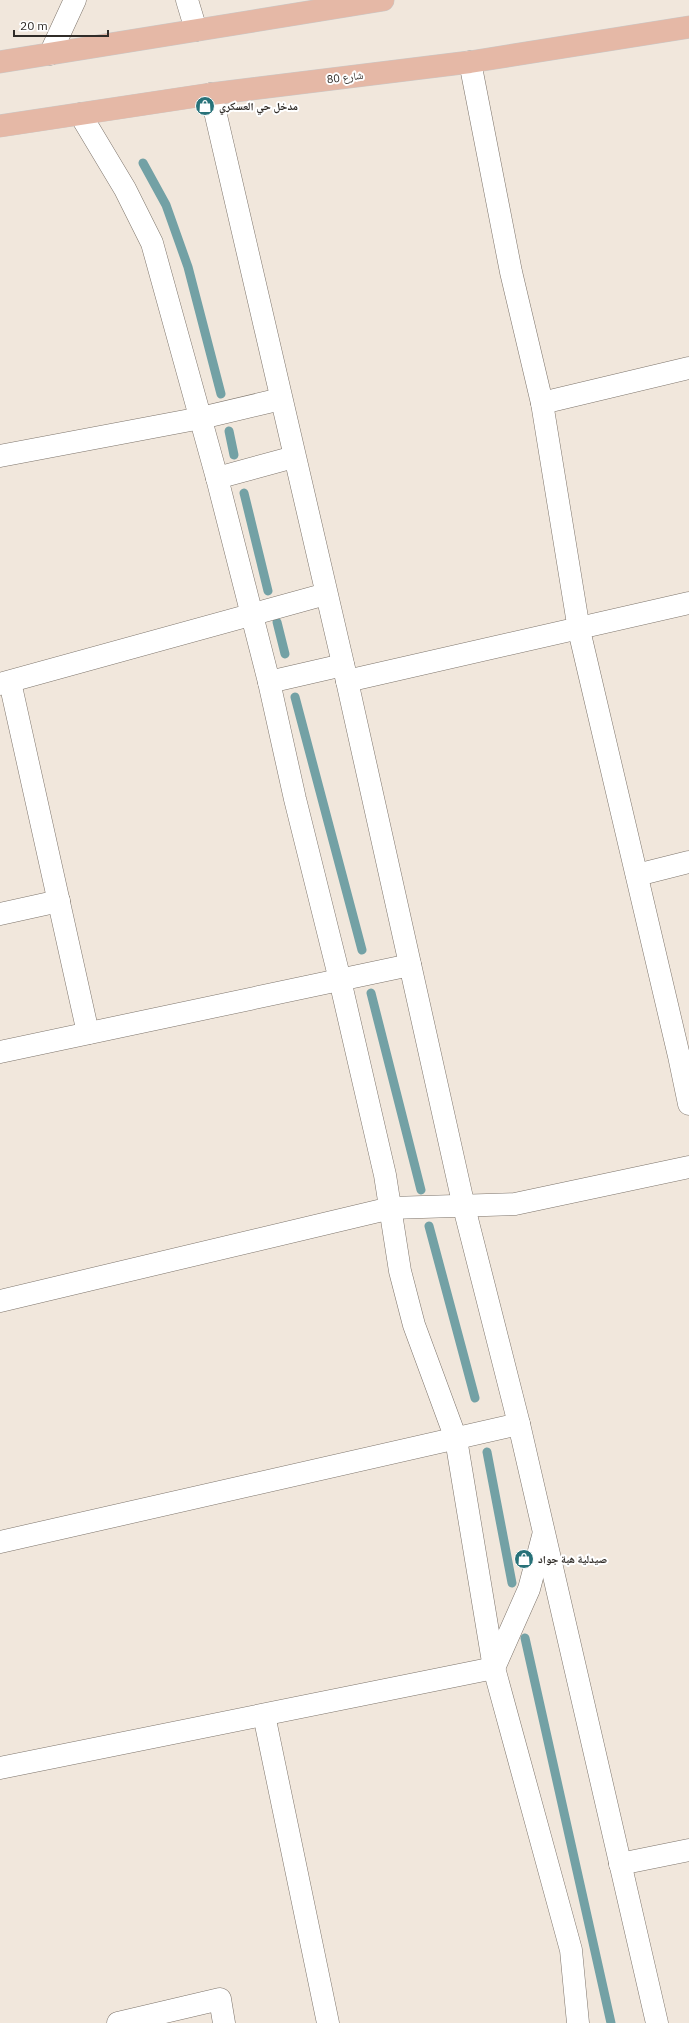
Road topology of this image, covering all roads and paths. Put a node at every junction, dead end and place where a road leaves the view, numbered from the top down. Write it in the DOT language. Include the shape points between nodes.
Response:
graph roads {
  1 [pos="75,0"];
  2 [pos="187,0"];
  3 [pos="383,0"];
  4 [pos="689,27"];
  5 [pos="196,30"];
  6 [pos="50,54"];
  7 [pos="0,62"];
  8 [pos="470,62"];
  9 [pos="211,94"];
  10 [pos="80,114"];
  11 [pos="0,126"];
  12 [pos="689,368"];
  13 [pos="280,400"];
  14 [pos="542,403"];
  15 [pos="201,418"];
  16 [pos="0,456"];
  17 [pos="294,457"];
  18 [pos="217,478"];
  19 [pos="326,594"];
  20 [pos="689,604"];
  21 [pos="252,614"];
  22 [pos="579,630"];
  23 [pos="345,673"];
  24 [pos="269,682"];
  25 [pos="5,683"];
  26 [pos="689,862"];
  27 [pos="637,875"];
  28 [pos="58,901"];
  29 [pos="0,914"];
  30 [pos="410,965"];
  31 [pos="340,980"];
  32 [pos="88,1033"];
  33 [pos="0,1052"];
  34 [pos="684,1055"];
  35 [pos="689,1104"];
  36 [pos="689,1167"];
  37 [pos="464,1207"];
  38 [pos="391,1208"];
  39 [pos="0,1301"];
  40 [pos="519,1424"];
  41 [pos="456,1439"];
  42 [pos="544,1534"];
  43 [pos="0,1542"];
  44 [pos="494,1668"];
  45 [pos="264,1715"];
  46 [pos="0,1768"];
  47 [pos="689,1850"];
  48 [pos="620,1864"];
  49 [pos="118,2023"];
  50 [pos="224,2023"];
  51 [pos="328,2023"];
  52 [pos="578,2023"];
  53 [pos="657,2023"];
  1 -- 6 [label="street"];
  2 -- 5 [label="street"];
  3 -- 5 [label="main road"];
  4 -- 8 [label="main road, شارع 80"];
  5 -- 6 [label="main road"];
  6 -- 7 [label="main road"];
  8 -- 9 [label="main road, شارع 80"];
  8 -- 14 [label="street" via="511,272"];
  9 -- 10 [label="main road, شارع 80"];
  9 -- 13 [label="street"];
  10 -- 11 [label="main road, شارع 80"];
  10 -- 15 [label="street" via="125,189 152,243"];
  12 -- 14 [label="street"];
  13 -- 15 [label="street"];
  13 -- 17 [label="street"];
  14 -- 22 [label="street"];
  15 -- 16 [label="street"];
  15 -- 18 [label="street"];
  17 -- 18 [label="street"];
  17 -- 19 [label="street"];
  18 -- 21 [label="street"];
  19 -- 21 [label="street"];
  19 -- 23 [label="street"];
  20 -- 22 [label="street"];
  21 -- 24 [label="street"];
  21 -- 25 [label="street"];
  22 -- 23 [label="street"];
  22 -- 27 [label="street"];
  23 -- 24 [label="street"];
  23 -- 30 [label="street"];
  24 -- 31 [label="street"];
  25 -- 28 [label="street"];
  26 -- 27 [label="street"];
  27 -- 34 [label="street"];
  28 -- 29 [label="street"];
  28 -- 32 [label="street"];
  30 -- 31 [label="street"];
  30 -- 37 [label="street"];
  31 -- 32 [label="street"];
  31 -- 38 [label="street"];
  32 -- 33 [label="street"];
  34 -- 35 [label="street"];
  36 -- 37 [label="street" via="516,1204"];
  37 -- 38 [label="street"];
  37 -- 40 [label="street"];
  38 -- 39 [label="street"];
  38 -- 41 [label="street" via="400,1271 414,1325"];
  40 -- 41 [label="street"];
  40 -- 42 [label="street"];
  41 -- 43 [label="street"];
  41 -- 44 [label="street"];
  42 -- 44 [label="street" via="529,1589"];
  42 -- 48 [label="street"];
  44 -- 45 [label="street"];
  44 -- 52 [label="street" via="571,1950"];
  45 -- 46 [label="street"];
  45 -- 51 [label="street"];
  47 -- 48 [label="street"];
  48 -- 53 [label="street"];
  49 -- 50 [label="street" via="220,1999"];
}
